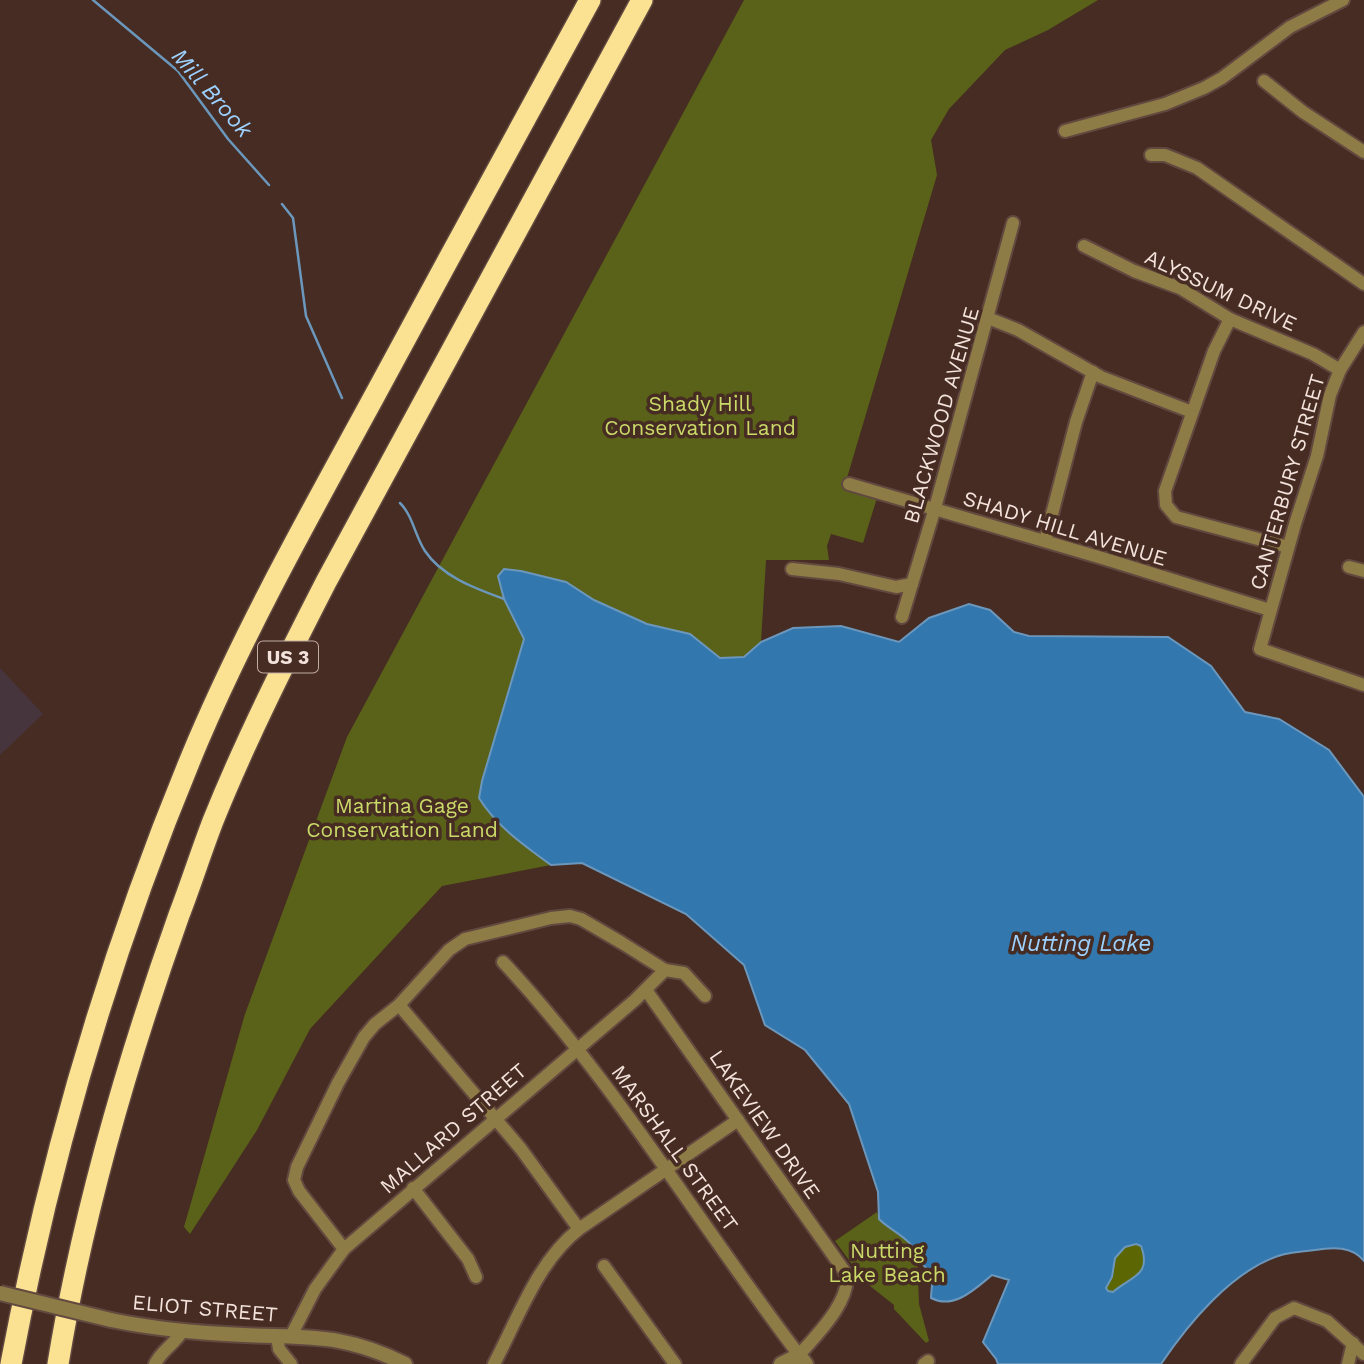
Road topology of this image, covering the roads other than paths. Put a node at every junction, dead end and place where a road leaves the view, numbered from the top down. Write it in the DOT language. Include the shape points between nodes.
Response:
graph roads {
  1 [pos="590,0"];
  2 [pos="642,0"];
  3 [pos="1343,0"];
  4 [pos="1264,81"];
  5 [pos="1065,131"];
  6 [pos="1364,152"];
  7 [pos="1151,155"];
  8 [pos="1013,223"];
  9 [pos="1084,247"];
  10 [pos="1364,284"];
  11 [pos="988,318"];
  12 [pos="1230,319"];
  13 [pos="1364,332"];
  14 [pos="1340,370"];
  15 [pos="1093,372"];
  16 [pos="1192,412"];
  17 [pos="849,484"];
  18 [pos="936,508"];
  19 [pos="1045,541"];
  20 [pos="1288,547"];
  21 [pos="1349,567"];
  22 [pos="792,569"];
  23 [pos="1364,571"];
  24 [pos="912,584"];
  25 [pos="1270,610"];
  26 [pos="902,617"];
  27 [pos="1364,685"];
  28 [pos="503,962"];
  29 [pos="665,970"];
  30 [pos="646,990"];
  31 [pos="705,996"];
  32 [pos="399,1005"];
  33 [pos="576,1048"];
  34 [pos="496,1118"];
  35 [pos="738,1120"];
  36 [pos="667,1170"];
  37 [pos="413,1188"];
  38 [pos="579,1230"];
  39 [pos="344,1248"];
  40 [pos="604,1266"];
  41 [pos="476,1277"];
  42 [pos="0,1293"];
  43 [pos="183,1330"];
  44 [pos="284,1336"];
  45 [pos="1353,1343"];
  46 [pos="1364,1354"];
  47 [pos="802,1359"];
  48 [pos="11,1364"];
  49 [pos="58,1364"];
  50 [pos="155,1364"];
  51 [pos="291,1364"];
  52 [pos="405,1364"];
  53 [pos="494,1364"];
  54 [pos="675,1364"];
  55 [pos="781,1364"];
  56 [pos="1241,1364"];
  57 [pos="1348,1364"];
  1 -- 48 [label="highway, US 3" via="284,562 199,740 101,1000 51,1175"];
  2 -- 49 [label="highway, US 3" via="326,582 278,675 213,821 158,974 116,1112 90,1209"];
  3 -- 5 [label="street" via="1290,27 1204,88 1165,104"];
  4 -- 6 [label="street"];
  7 -- 10 [label="street" via="1165,155 1206,173"];
  8 -- 11 [label="street, BLACKWOOD AVENUE"];
  9 -- 12 [label="street, ALYSSUM DRIVE" via="1180,288"];
  11 -- 15 [label="street"];
  11 -- 18 [label="street, BLACKWOOD AVENUE"];
  12 -- 14 [label="street, ALYSSUM DRIVE"];
  12 -- 16 [label="street"];
  13 -- 14 [label="street, CANTERBURY STREET"];
  14 -- 20 [label="street, CANTERBURY STREET"];
  15 -- 16 [label="street"];
  15 -- 19 [label="street"];
  16 -- 20 [label="street" via="1165,491 1168,510 1197,524"];
  17 -- 18 [label="street, SHADY HILL AVENUE"];
  18 -- 19 [label="street, SHADY HILL AVENUE"];
  18 -- 24 [label="street, BLACKWOOD AVENUE"];
  19 -- 25 [label="street, SHADY HILL AVENUE"];
  20 -- 25 [label="street, CANTERBURY STREET"];
  21 -- 23 [label="street"];
  22 -- 24 [label="street" via="850,575 897,587"];
  24 -- 26 [label="street, BLACKWOOD AVENUE"];
  25 -- 27 [label="street, CANTERBURY STREET" via="1260,649"];
  28 -- 33 [label="street, MARSHALL STREET"];
  29 -- 30 [label="street, MALLARD STREET"];
  29 -- 31 [label="street" via="689,976"];
  29 -- 32 [label="street" via="582,919 564,915 465,939 449,950"];
  30 -- 33 [label="street, MALLARD STREET"];
  30 -- 35 [label="street, LAKEVIEW DRIVE"];
  32 -- 34 [label="street"];
  32 -- 39 [label="street" via="364,1037 297,1167 295,1180 307,1204"];
  33 -- 34 [label="street, MALLARD STREET"];
  33 -- 36 [label="street, MARSHALL STREET"];
  34 -- 37 [label="street, MALLARD STREET"];
  34 -- 38 [label="street"];
  35 -- 36 [label="street"];
  35 -- 47 [label="street, LAKEVIEW DRIVE" via="843,1267 848,1282 845,1295"];
  36 -- 38 [label="street"];
  36 -- 47 [label="street, MARSHALL STREET"];
  37 -- 39 [label="street, MALLARD STREET"];
  37 -- 41 [label="street" via="468,1259"];
  38 -- 53 [label="street" via="547,1265"];
  39 -- 44 [label="street, MALLARD STREET"];
  40 -- 54 [label="street"];
  42 -- 43 [label="street, ELIOT STREET, bridge" via="111,1320"];
  43 -- 44 [label="street, ELIOT STREET"];
  43 -- 50 [label="street"];
  44 -- 51 [label="street" via="279,1349"];
  44 -- 52 [label="street, ELIOT STREET" via="345,1340"];
  45 -- 46 [label="street"];
  45 -- 56 [label="street" via="1328,1321 1294,1308 1275,1318"];
  45 -- 57 [label="street"];
  47 -- 55 [label="street"];
}
